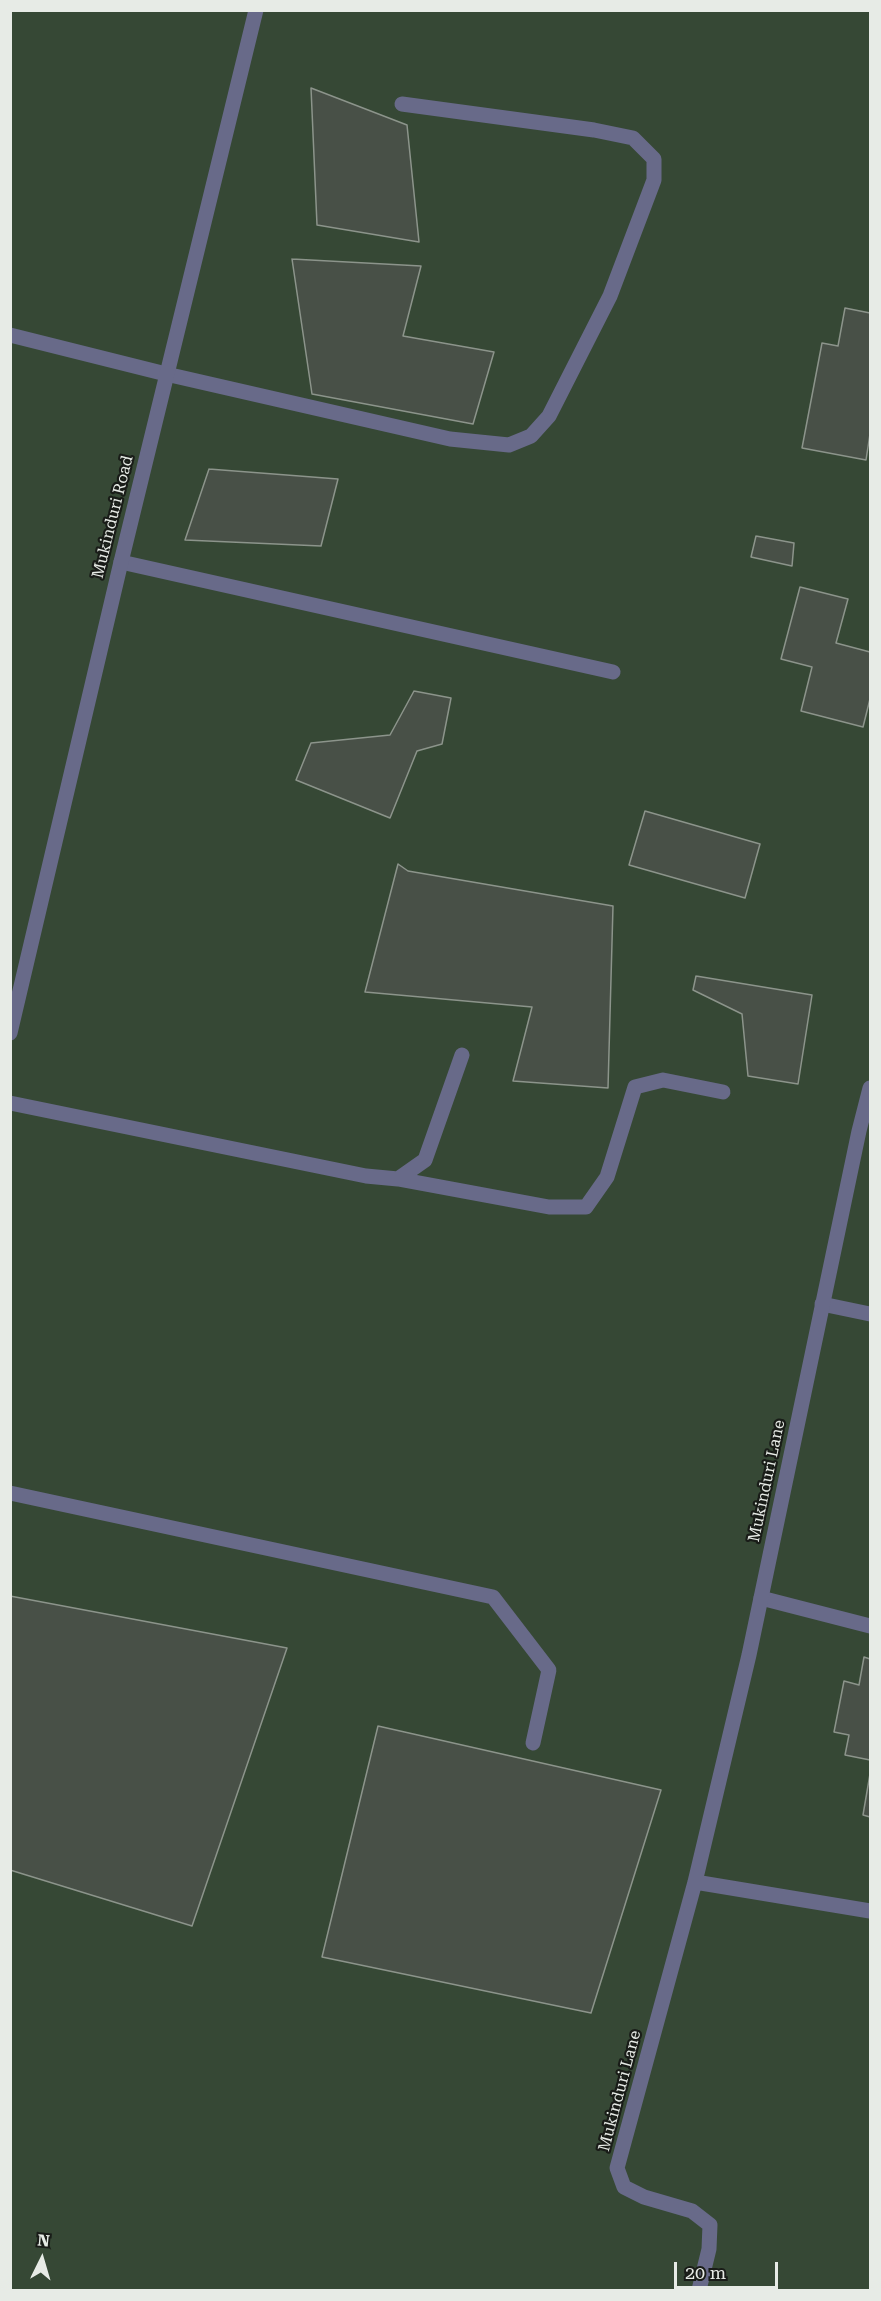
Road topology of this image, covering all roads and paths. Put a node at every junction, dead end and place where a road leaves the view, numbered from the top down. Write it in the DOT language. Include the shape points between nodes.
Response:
graph roads {
  1 [pos="256,10"];
  2 [pos="402,104"];
  3 [pos="10,335"];
  4 [pos="166,374"];
  5 [pos="121,562"];
  6 [pos="613,672"];
  7 [pos="10,1033"];
  8 [pos="462,1055"];
  9 [pos="870,1088"];
  10 [pos="723,1092"];
  11 [pos="10,1103"];
  12 [pos="398,1179"];
  13 [pos="822,1304"];
  14 [pos="870,1314"];
  15 [pos="10,1493"];
  16 [pos="761,1598"];
  17 [pos="870,1626"];
  18 [pos="533,1743"];
  19 [pos="695,1882"];
  20 [pos="870,1911"];
  21 [pos="699,2290"];
  1 -- 4 [label="street, Mukinduri Road"];
  2 -- 4 [label="street" via="633,138 654,159 654,180 610,296 549,416 531,436 508,445 450,439"];
  3 -- 4 [label="street"];
  4 -- 5 [label="street, Mukinduri Road"];
  5 -- 6 [label="street"];
  5 -- 7 [label="street, Mukinduri Road"];
  8 -- 12 [label="street" via="425,1160"];
  9 -- 13 [label="street, Mukinduri Lane"];
  10 -- 12 [label="street" via="663,1080 635,1087 607,1177 586,1207 549,1207"];
  11 -- 12 [label="street" via="366,1176"];
  13 -- 14 [label="street"];
  13 -- 16 [label="street, Mukinduri Lane"];
  15 -- 18 [label="street" via="493,1597 549,1670"];
  16 -- 17 [label="street"];
  16 -- 19 [label="street, Mukinduri Lane"];
  19 -- 20 [label="street"];
  19 -- 21 [label="street, Mukinduri Lane" via="617,2168 624,2187 692,2211 710,2225 709,2249"];
}
